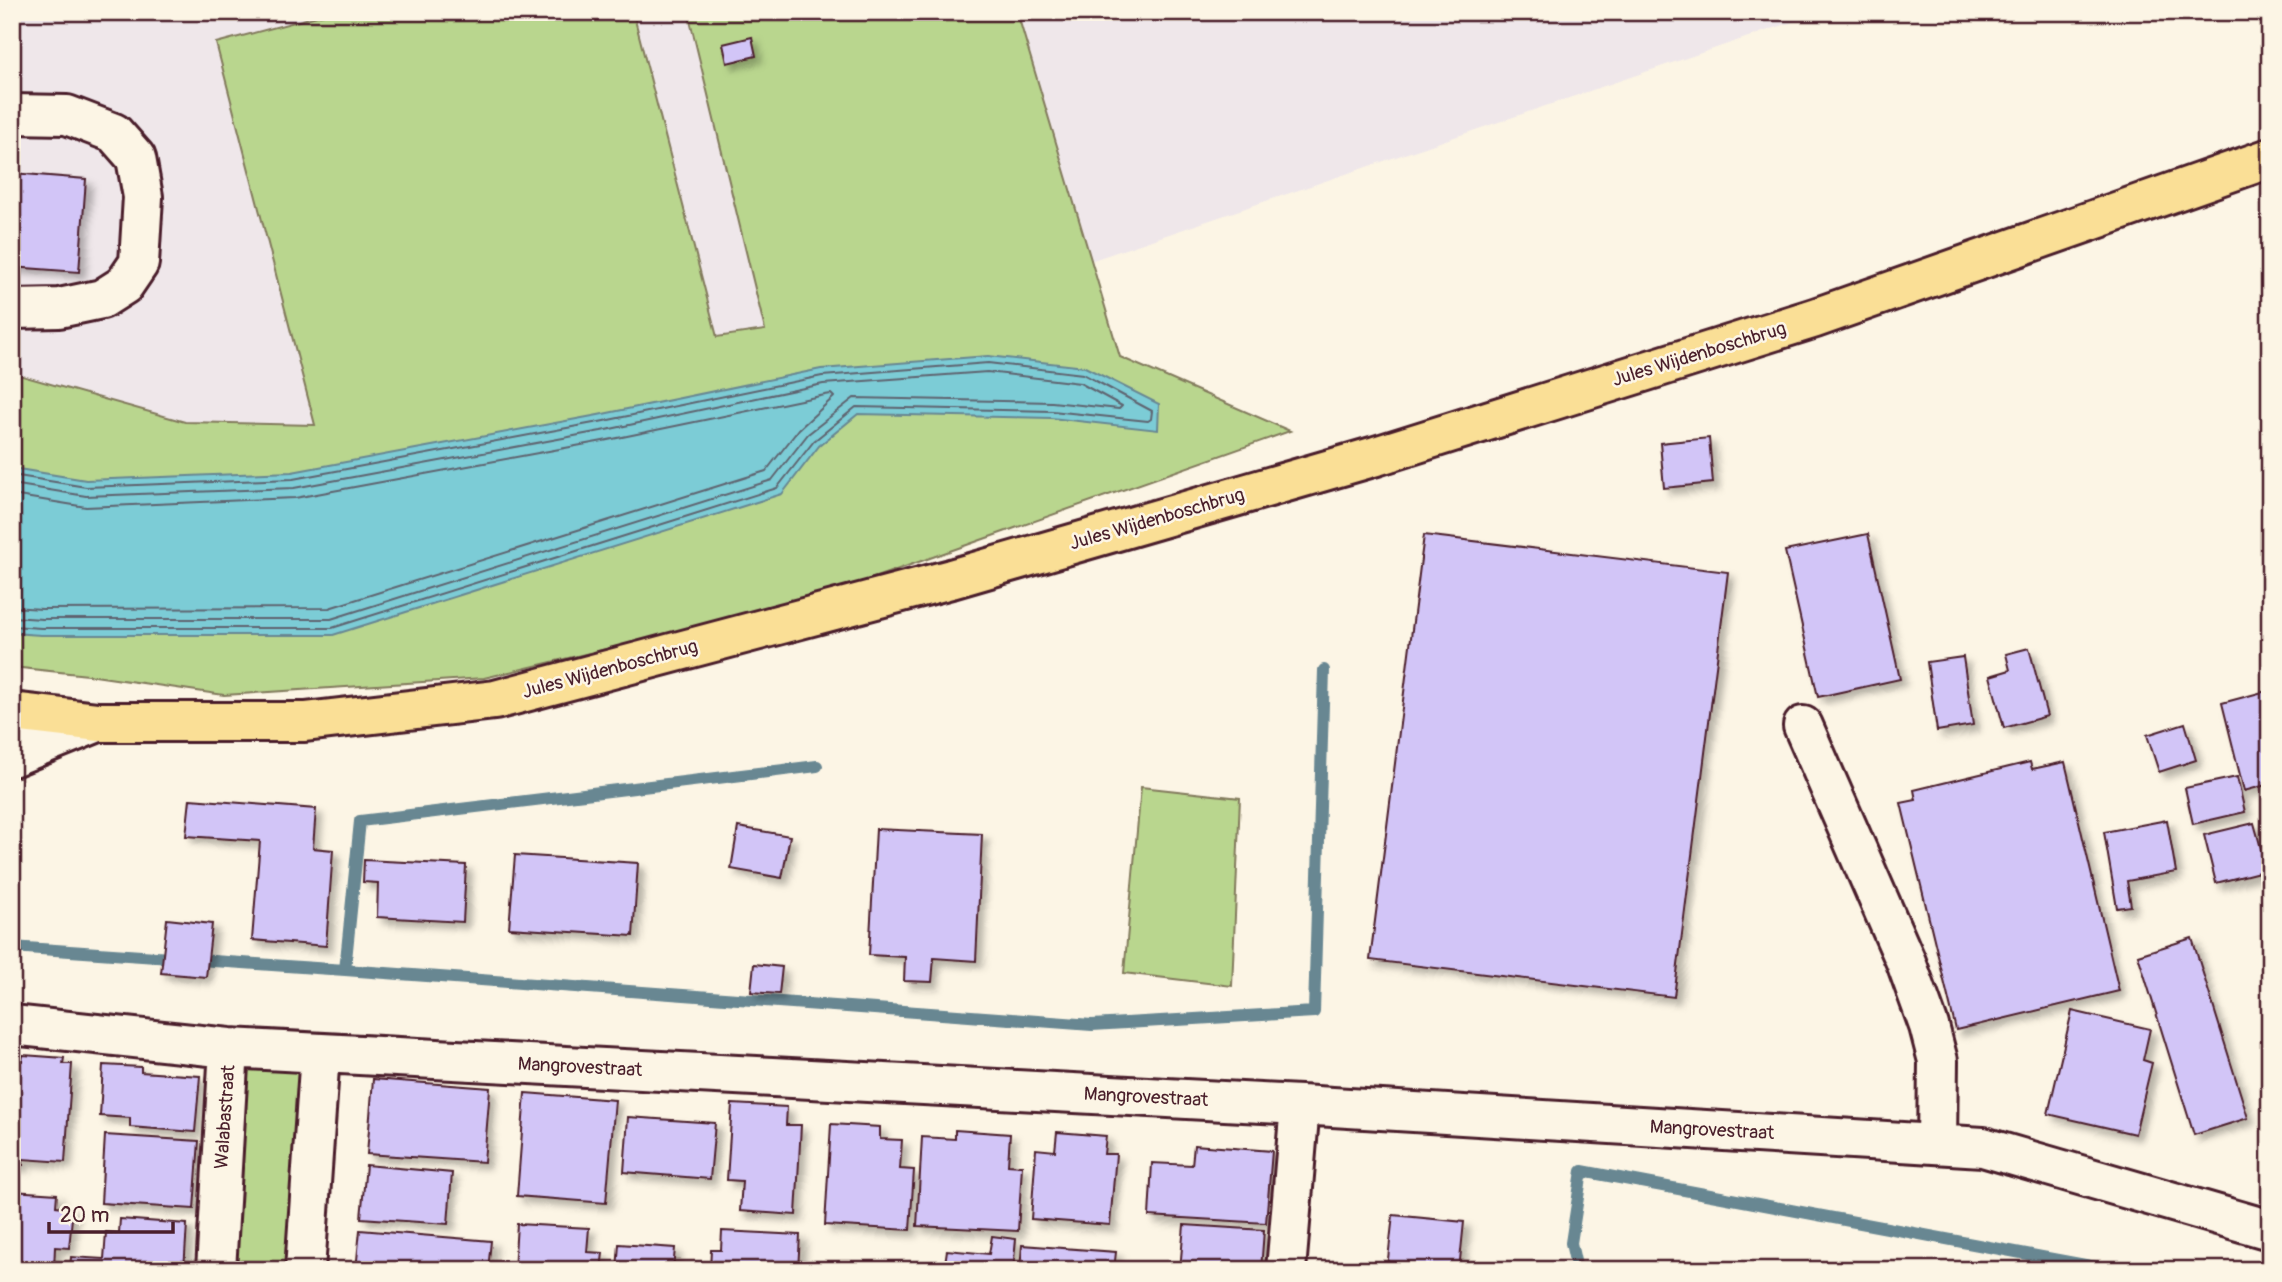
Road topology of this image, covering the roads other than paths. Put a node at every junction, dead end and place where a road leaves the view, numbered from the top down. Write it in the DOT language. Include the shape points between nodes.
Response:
graph roads {
  1 [pos="12,114"];
  2 [pos="2270,158"];
  3 [pos="12,309"];
  4 [pos="12,712"];
  5 [pos="98,722"];
  6 [pos="1803,726"];
  7 [pos="12,757"];
  8 [pos="12,1025"];
  9 [pos="229,1048"];
  10 [pos="320,1053"];
  11 [pos="1300,1105"];
  12 [pos="1937,1144"];
  13 [pos="2270,1230"];
  14 [pos="216,1270"];
  15 [pos="305,1270"];
  16 [pos="1286,1270"];
  1 -- 3 [label="street" via="67,116 114,133 136,158 143,197 139,263 124,285 102,299 59,308"];
  2 -- 5 [label="main road, Jules Wijdenboschbrug" via="1815,318 1376,456 951,579 495,700 305,722"];
  4 -- 5 [label="main road, Jules Wijdenboschbrug"];
  5 -- 7 [label="street"];
  6 -- 12 [label="street" via="1906,962 1929,1026 1938,1061"];
  8 -- 9 [label="street, Mangrovestraat"];
  9 -- 10 [label="street, Mangrovestraat"];
  9 -- 14 [label="street, Walabastraat"];
  10 -- 11 [label="street, Mangrovestraat"];
  10 -- 15 [label="street"];
  11 -- 12 [label="street, Mangrovestraat"];
  11 -- 16 [label="street"];
  12 -- 13 [label="street, Mangrovestraat" via="1983,1147"];
}
